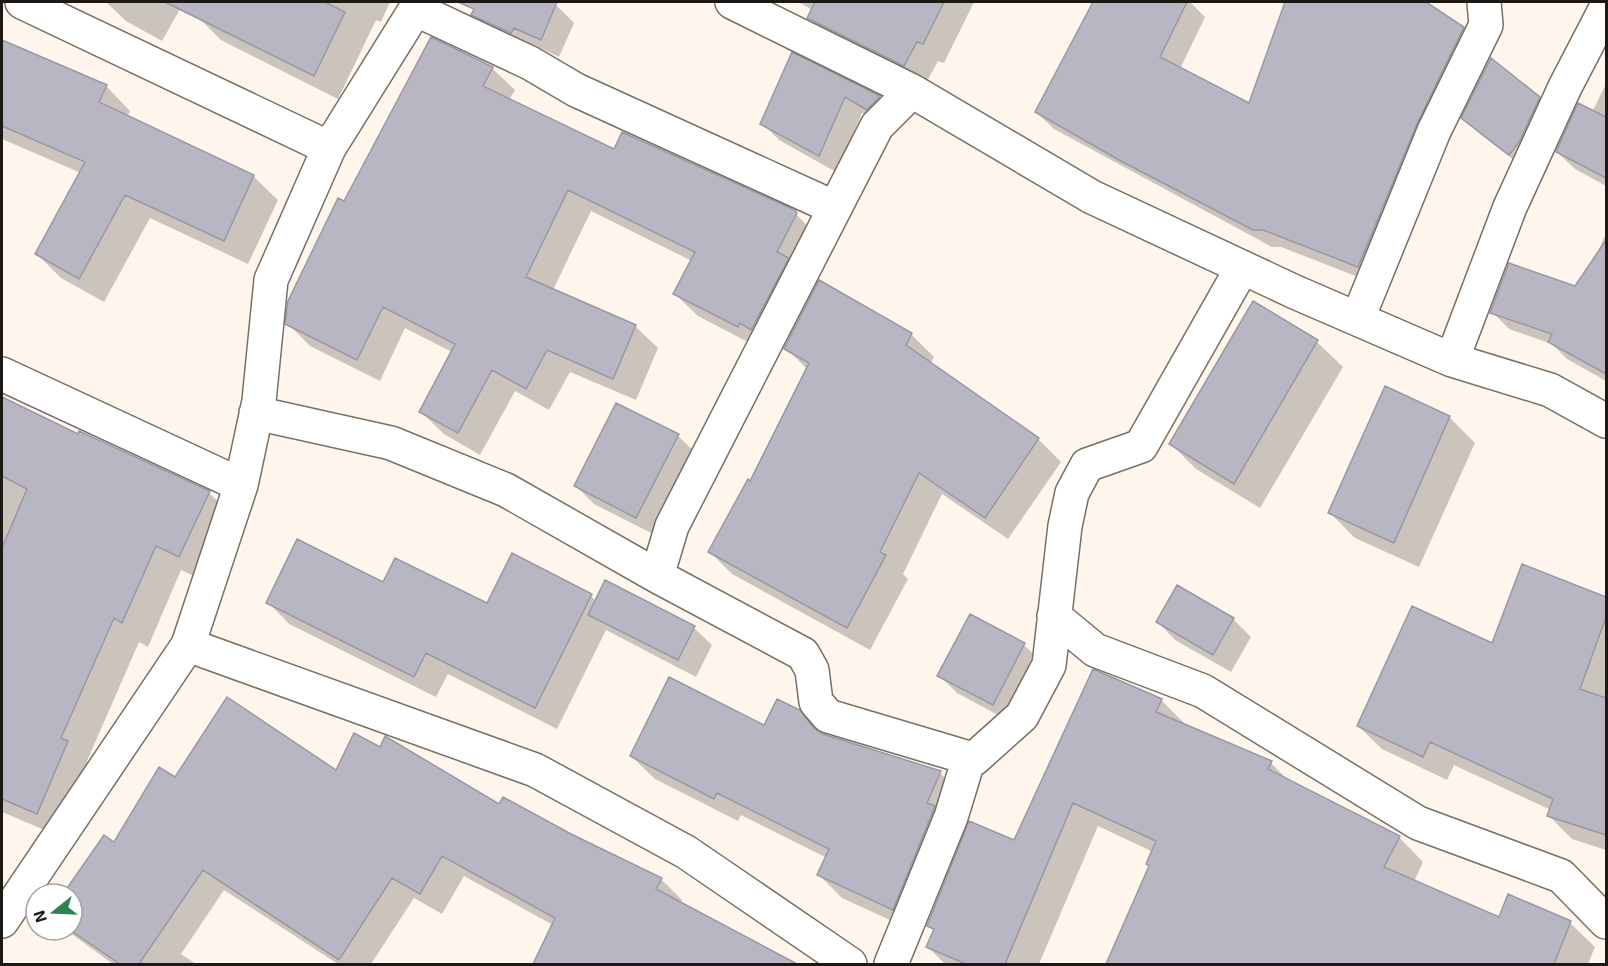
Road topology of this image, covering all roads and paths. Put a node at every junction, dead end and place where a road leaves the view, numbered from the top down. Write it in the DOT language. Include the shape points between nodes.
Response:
graph roads {
  1 [pos="22,2"];
  2 [pos="732,2"];
  3 [pos="1484,2"];
  4 [pos="418,5"];
  5 [pos="1606,8"];
  6 [pos="912,91"];
  7 [pos="329,148"];
  8 [pos="835,208"];
  9 [pos="1242,268"];
  10 [pos="1358,318"];
  11 [pos="1452,360"];
  12 [pos="2,374"];
  13 [pos="256,413"];
  14 [pos="1606,421"];
  15 [pos="241,485"];
  16 [pos="657,576"];
  17 [pos="1054,616"];
  18 [pos="188,645"];
  19 [pos="969,758"];
  20 [pos="1606,920"];
  21 [pos="2,921"];
  22 [pos="850,964"];
  23 [pos="891,964"];
  1 -- 7 [label="street"];
  2 -- 6 [label="street"];
  3 -- 10 [label="street" via="1486,25 1434,131"];
  4 -- 7 [label="street"];
  4 -- 8 [label="street" via="576,90"];
  5 -- 11 [label="street" via="1510,207"];
  6 -- 8 [label="street" via="877,126"];
  6 -- 9 [label="street" via="1092,197"];
  7 -- 13 [label="street" via="271,280"];
  8 -- 16 [label="street" via="672,526"];
  9 -- 10 [label="street"];
  9 -- 17 [label="street" via="1141,446 1087,465 1072,493"];
  10 -- 11 [label="street"];
  11 -- 14 [label="street" via="1550,390"];
  12 -- 15 [label="street"];
  13 -- 15 [label="street"];
  13 -- 16 [label="street" via="391,443 506,490"];
  15 -- 18 [label="street"];
  16 -- 19 [label="street" via="803,654 812,670 816,702 828,716"];
  17 -- 19 [label="street" via="1049,665 1022,717 974,759"];
  17 -- 20 [label="street" via="1095,650 1203,691 1418,823 1561,876"];
  18 -- 21 [label="street"];
  18 -- 22 [label="street" via="535,770 686,852"];
  19 -- 23 [label="street" via="951,817"];
}
